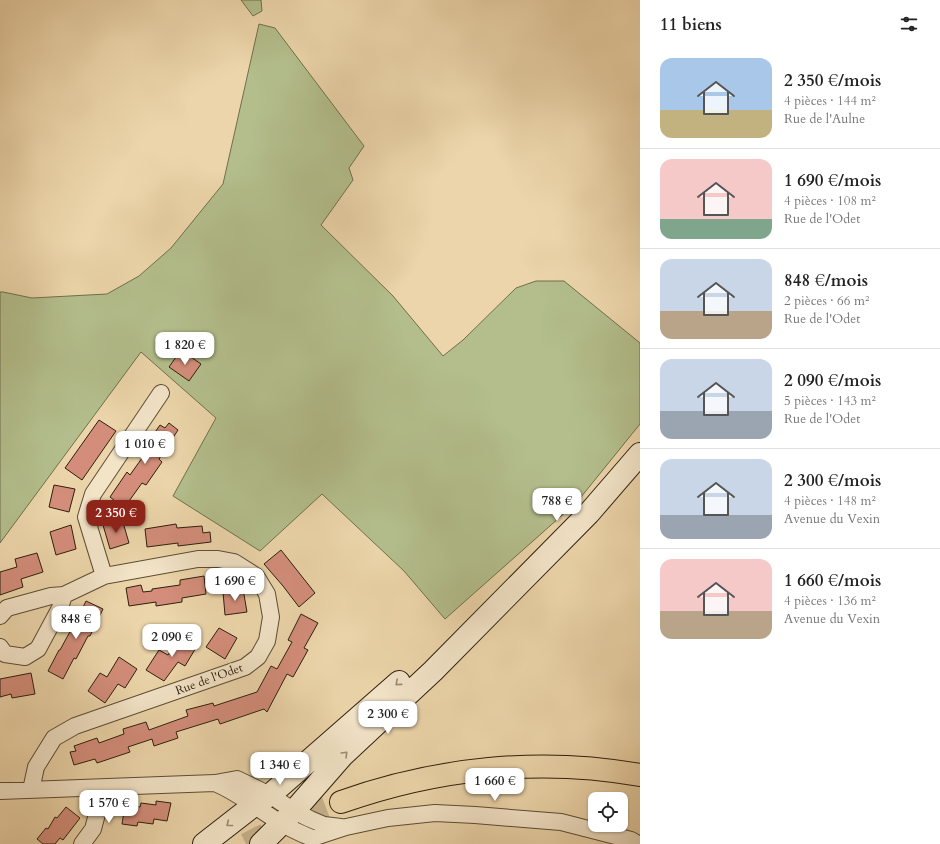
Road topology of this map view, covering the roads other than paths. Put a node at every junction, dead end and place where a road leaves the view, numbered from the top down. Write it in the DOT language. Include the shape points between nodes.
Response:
graph roads {
  1 [pos="161,393"];
  2 [pos="640,454"];
  3 [pos="104,576"];
  4 [pos="64,595"];
  5 [pos="495,608"];
  6 [pos="0,616"];
  7 [pos="0,647"];
  8 [pos="640,775"];
  9 [pos="104,788"];
  10 [pos="313,789"];
  11 [pos="31,790"];
  12 [pos="0,791"];
  13 [pos="262,800"];
  14 [pos="341,802"];
  15 [pos="288,817"];
  16 [pos="346,827"];
  17 [pos="306,841"];
  18 [pos="82,844"];
  19 [pos="204,844"];
  20 [pos="261,844"];
  21 [pos="638,844"];
  1 -- 3 [label="street" via="93,494 86,517"];
  2 -- 5 [label="main road" via="589,513"];
  3 -- 4 [label="street, Rue de l'Odet"];
  3 -- 11 [label="street, Rue de l'Odet" via="198,559 234,562 256,576 267,594 271,617 267,641 258,657 245,667 75,726 54,738 36,767"];
  4 -- 6 [label="street, Rue de l'Odet" via="7,608"];
  4 -- 7 [label="street" via="60,608 38,649 26,657 5,654"];
  10 -- 5 [label="main road, one-way" via="342,756 433,671"];
  5 -- 13 [label="main road, one-way" via="431,655"];
  8 -- 14 [label="main road" via="546,766 487,769 414,780"];
  9 -- 11 [label="street"];
  9 -- 13 [label="street" via="215,783 237,779"];
  9 -- 18 [label="street" via="93,829"];
  10 -- 15 [label="main road"];
  10 -- 16 [label="street" via="312,800 316,810 324,819"];
  11 -- 12 [label="street"];
  13 -- 15 [label="street"];
  13 -- 19 [label="main road, one-way"];
  15 -- 16 [label="street"];
  15 -- 17 [label="street"];
  15 -- 20 [label="main road"];
  16 -- 17 [label="street"];
  16 -- 21 [label="street" via="388,818 435,813 475,815 561,822"];
}
